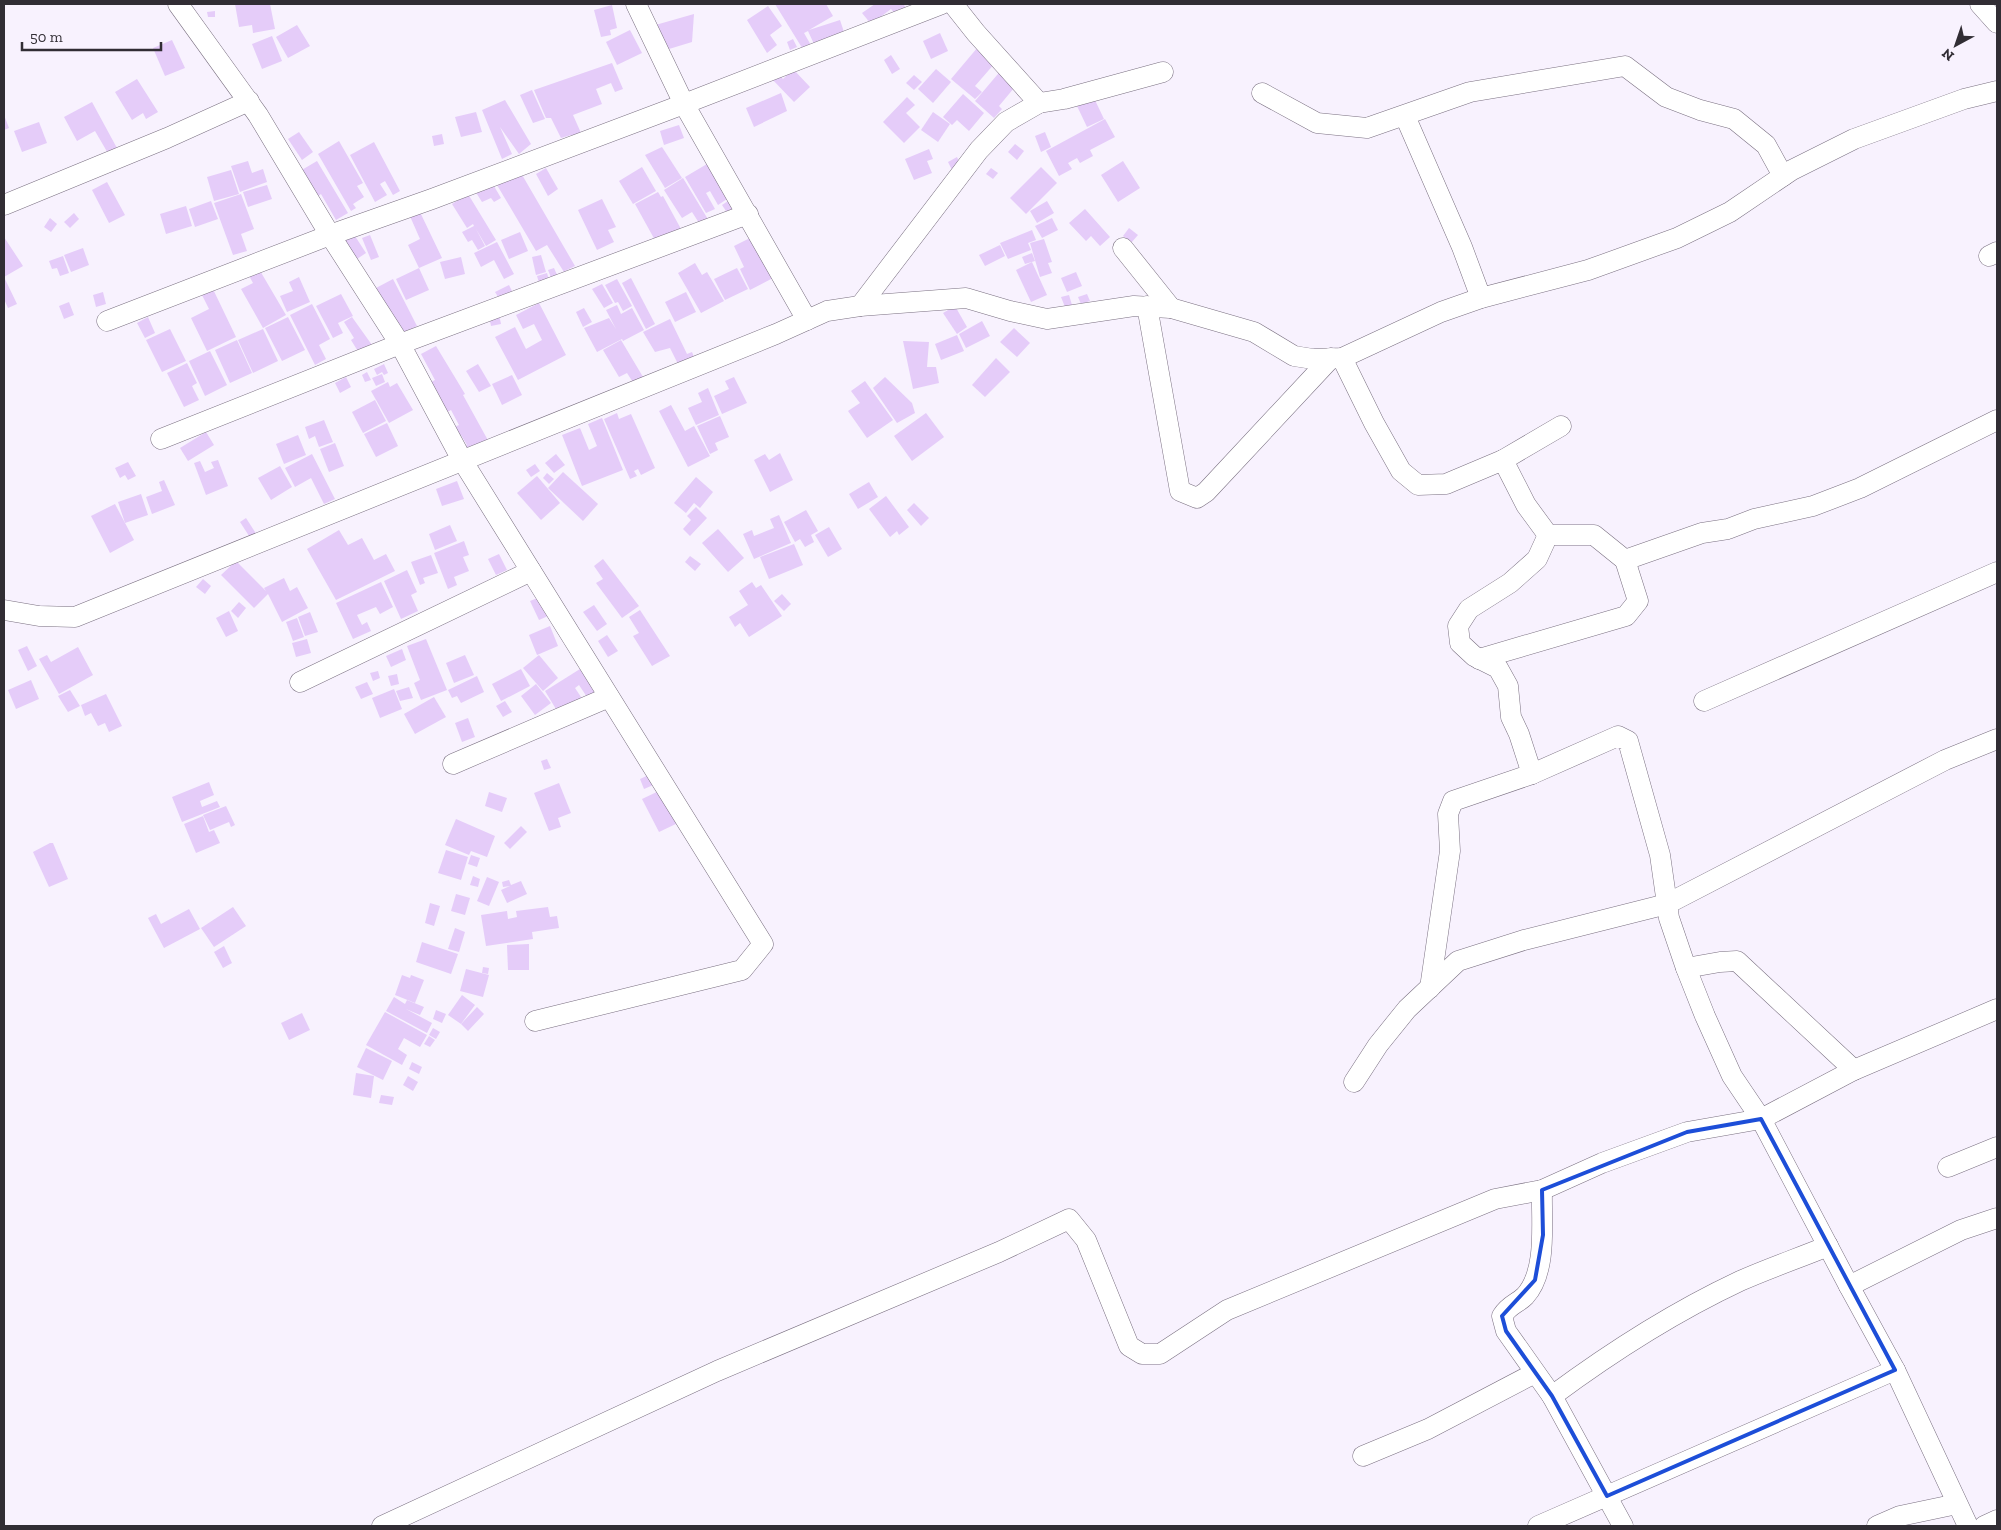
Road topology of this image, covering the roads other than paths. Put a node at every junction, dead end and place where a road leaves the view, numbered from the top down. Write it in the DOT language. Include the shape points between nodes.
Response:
graph roads {
  1 [pos="178,4"];
  2 [pos="636,4"];
  3 [pos="942,4"];
  4 [pos="953,4"];
  5 [pos="1163,72"];
  6 [pos="1997,91"];
  7 [pos="1262,93"];
  8 [pos="249,101"];
  9 [pos="1039,103"];
  10 [pos="684,104"];
  11 [pos="1405,116"];
  12 [pos="1784,176"];
  13 [pos="4,205"];
  14 [pos="748,214"];
  15 [pos="330,235"];
  16 [pos="1123,248"];
  17 [pos="1481,298"];
  18 [pos="860,306"];
  19 [pos="1146,306"];
  20 [pos="1171,308"];
  21 [pos="808,320"];
  22 [pos="107,321"];
  23 [pos="400,344"];
  24 [pos="1336,358"];
  25 [pos="1997,420"];
  26 [pos="1561,426"];
  27 [pos="161,439"];
  28 [pos="462,460"];
  29 [pos="1503,460"];
  30 [pos="1548,535"];
  31 [pos="1625,560"];
  32 [pos="531,572"];
  33 [pos="1997,572"];
  34 [pos="4,610"];
  35 [pos="1480,659"];
  36 [pos="300,682"];
  37 [pos="609,697"];
  38 [pos="1704,700"];
  39 [pos="1997,739"];
  40 [pos="453,764"];
  41 [pos="1532,774"];
  42 [pos="1667,904"];
  43 [pos="1686,968"];
  44 [pos="1430,988"];
  45 [pos="1997,1009"];
  46 [pos="535,1021"];
  47 [pos="1854,1070"];
  48 [pos="1354,1082"];
  49 [pos="1761,1119"];
  50 [pos="1997,1147"];
  51 [pos="1948,1167"];
  52 [pos="1542,1190"];
  53 [pos="1997,1218"];
  54 [pos="1828,1246"];
  55 [pos="1849,1286"];
  56 [pos="1895,1370"];
  57 [pos="1535,1373"];
  58 [pos="1552,1396"];
  59 [pos="1362,1456"];
  60 [pos="1606,1496"];
  61 [pos="1957,1504"];
  62 [pos="1997,1520"];
  63 [pos="382,1526"];
  64 [pos="1538,1526"];
  65 [pos="1624,1526"];
  66 [pos="1877,1526"];
  67 [pos="1968,1526"];
  68 [pos="1984,1526"];
  1 -- 8 [label="street"];
  2 -- 10 [label="street"];
  3 -- 10 [label="street"];
  4 -- 9 [label="street"];
  5 -- 9 [label="street"];
  6 -- 12 [label="street" via="1964,99 1854,139"];
  7 -- 11 [label="street" via="1317,123 1367,128"];
  8 -- 13 [label="street"];
  8 -- 15 [label="street"];
  9 -- 18 [label="street" via="1006,122 979,150"];
  10 -- 14 [label="street"];
  10 -- 15 [label="street"];
  11 -- 12 [label="street" via="1470,92 1625,66 1666,97 1734,119 1766,145"];
  11 -- 17 [label="street"];
  12 -- 17 [label="street" via="1730,212 1677,238 1588,270"];
  14 -- 21 [label="street"];
  14 -- 23 [label="street"];
  15 -- 22 [label="street"];
  15 -- 23 [label="street"];
  16 -- 20 [label="street"];
  17 -- 24 [label="street"];
  18 -- 19 [label="street" via="966,298 1010,312 1047,319"];
  18 -- 21 [label="street" via="827,311"];
  19 -- 20 [label="street"];
  19 -- 24 [label="street" via="1180,491 1197,498"];
  20 -- 24 [label="street" via="1254,332 1294,356"];
  21 -- 28 [label="street"];
  23 -- 27 [label="street"];
  23 -- 28 [label="street"];
  24 -- 29 [label="street" via="1400,470 1418,485 1446,484"];
  25 -- 31 [label="street" via="1860,488 1820,503 1754,519 1728,529 1702,533"];
  26 -- 29 [label="street"];
  28 -- 32 [label="street"];
  28 -- 34 [label="street" via="75,617 39,616"];
  29 -- 30 [label="street" via="1526,505"];
  30 -- 31 [label="street" via="1594,536"];
  30 -- 35 [label="street" via="1537,559 1510,583 1468,609 1458,626 1460,643"];
  31 -- 35 [label="street" via="1638,601 1626,616"];
  32 -- 36 [label="street"];
  32 -- 37 [label="street"];
  33 -- 38 [label="street"];
  35 -- 41 [label="street" via="1498,668 1508,686 1511,717"];
  37 -- 40 [label="street"];
  37 -- 46 [label="street" via="763,944 742,970"];
  39 -- 42 [label="street" via="1945,760"];
  41 -- 42 [label="street" via="1618,736 1628,741 1660,855"];
  41 -- 44 [label="street" via="1453,801 1448,814 1450,851"];
  42 -- 43 [label="street"];
  42 -- 44 [label="street" via="1524,940 1458,961"];
  43 -- 47 [label="street" via="1737,961"];
  43 -- 49 [label="street" via="1732,1076"];
  44 -- 48 [label="street" via="1407,1009"];
  45 -- 47 [label="street"];
  47 -- 49 [label="street"];
  49 -- 52 [label="street" via="1687,1132 1602,1163"];
  49 -- 54 [label="street"];
  50 -- 51 [label="street"];
  52 -- 57 [label="street" via="1542,1235 1535,1280 1525,1296 1509,1306 1502,1316 1506,1331"];
  52 -- 63 [label="street" via="1495,1200 1227,1310 1160,1354 1142,1354 1129,1346 1086,1240 1069,1219 999,1252 716,1371"];
  53 -- 55 [label="street" via="1961,1230"];
  54 -- 55 [label="street"];
  54 -- 58 [label="street" via="1740,1282 1668,1320"];
  55 -- 56 [label="street"];
  56 -- 60 [label="street"];
  56 -- 61 [label="street"];
  57 -- 58 [label="street"];
  57 -- 59 [label="street" via="1428,1429"];
  58 -- 60 [label="street"];
  60 -- 64 [label="street"];
  60 -- 65 [label="street"];
  61 -- 66 [label="street" via="1900,1516"];
  61 -- 67 [label="street"];
  62 -- 68 [label="street"];
}
